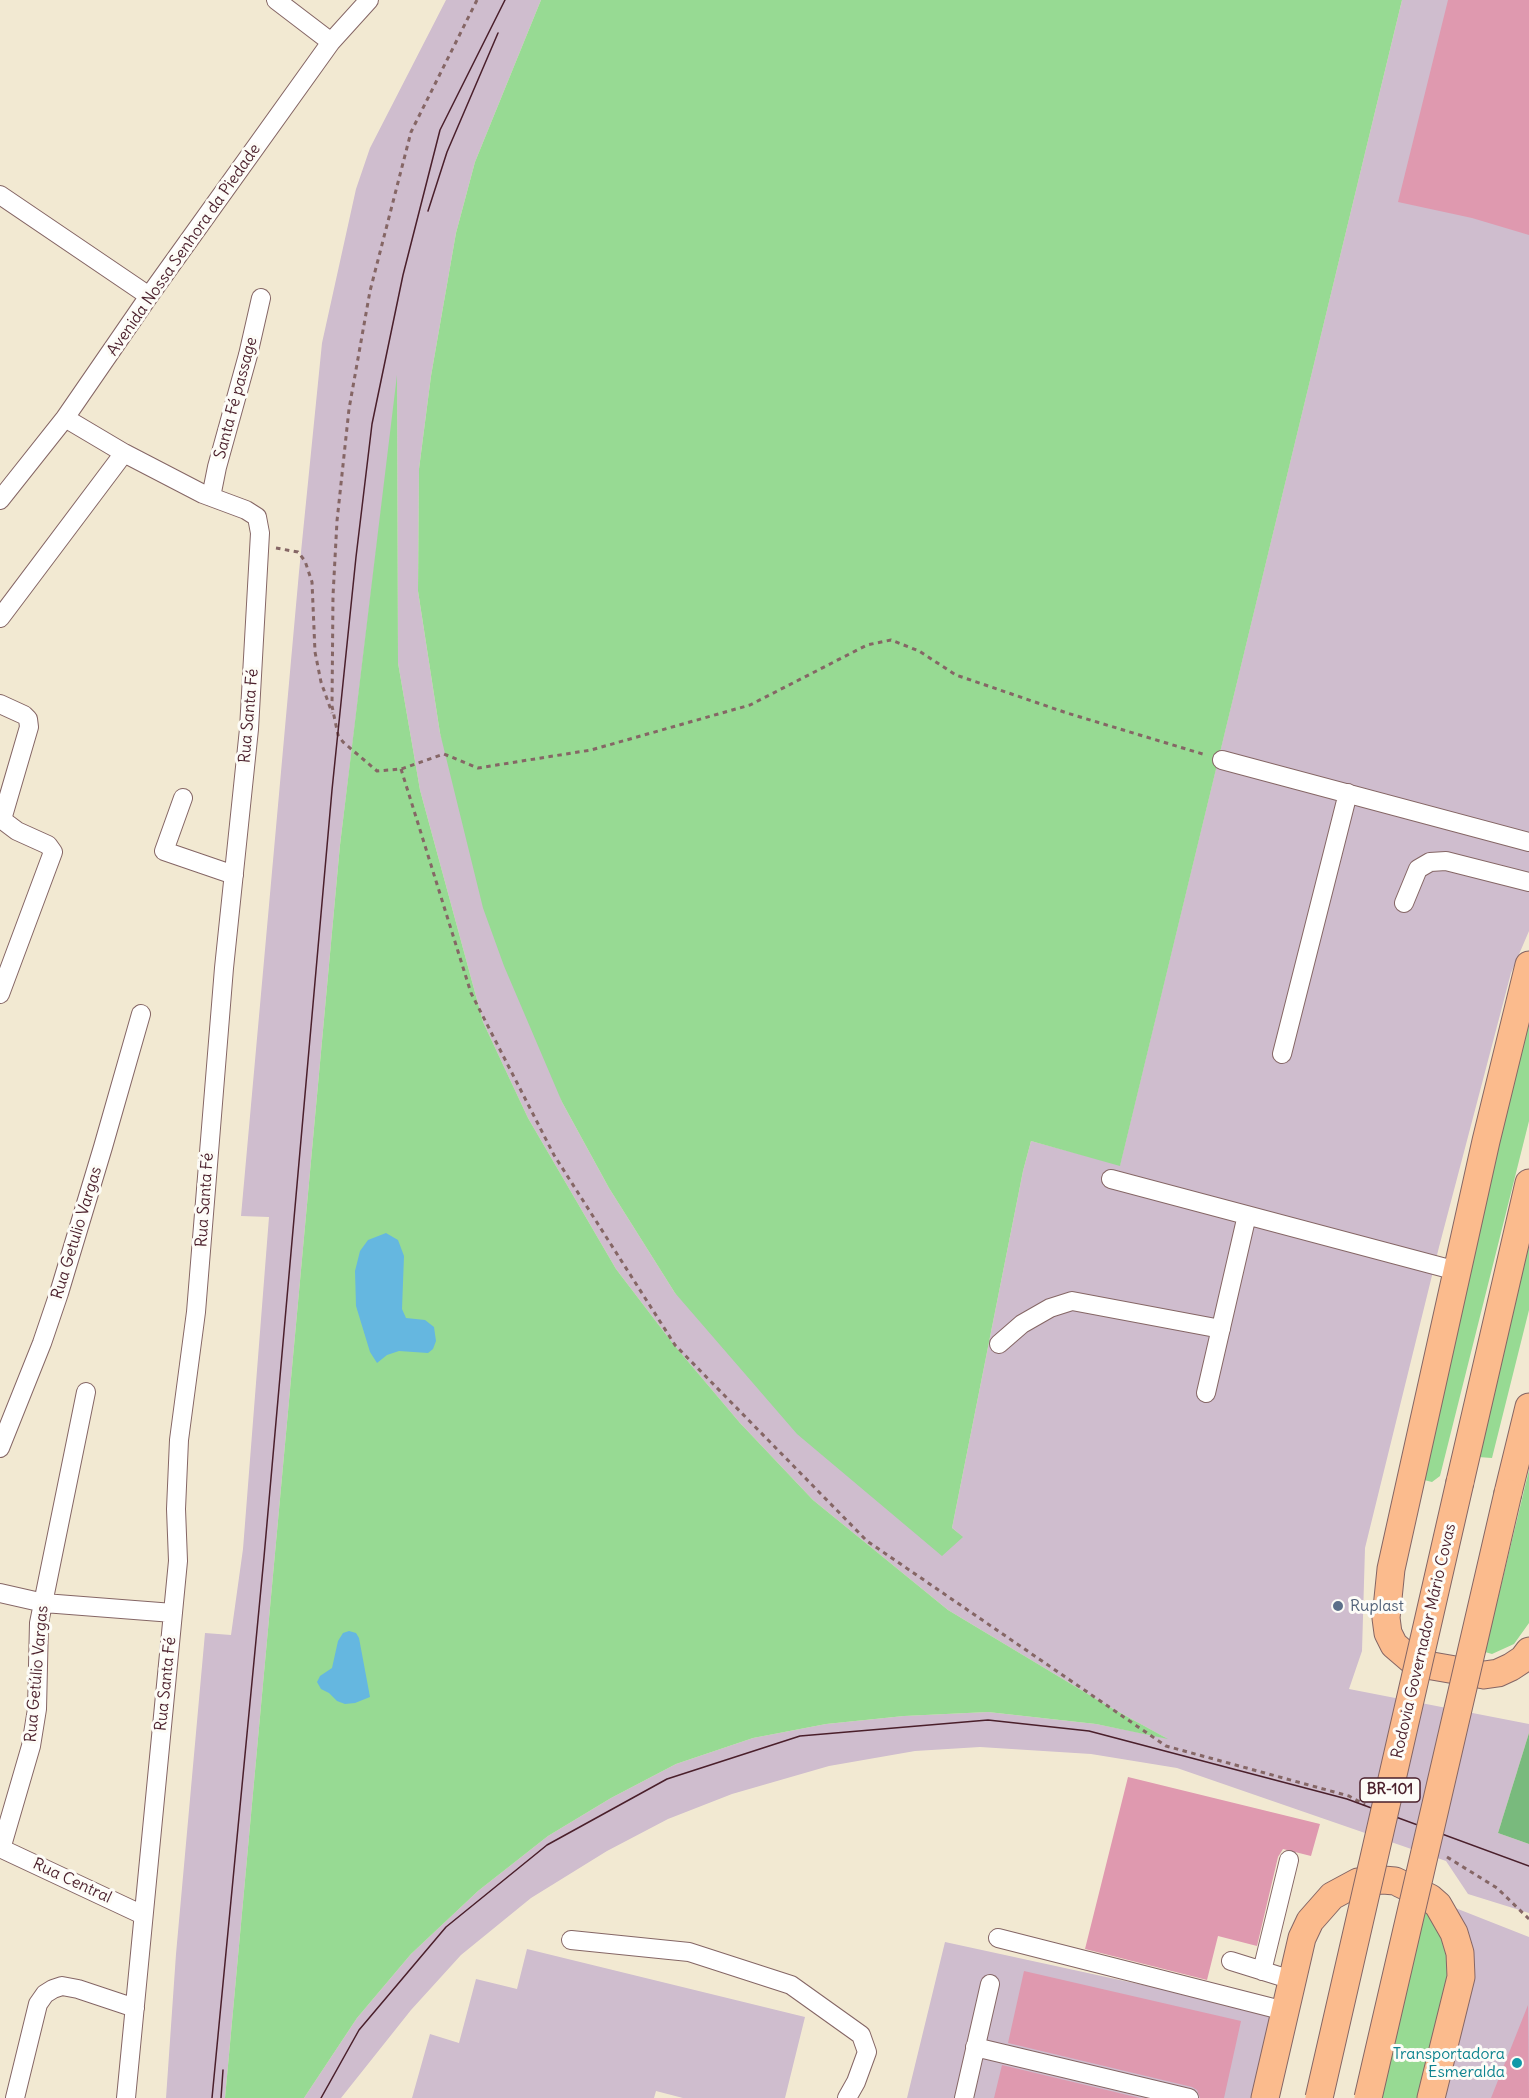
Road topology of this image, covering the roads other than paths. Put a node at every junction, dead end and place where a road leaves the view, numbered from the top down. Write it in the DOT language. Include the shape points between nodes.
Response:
graph roads {
  1 [pos="276,0"];
  2 [pos="369,0"];
  3 [pos="331,42"];
  4 [pos="0,195"];
  5 [pos="149,297"];
  6 [pos="261,298"];
  7 [pos="65,418"];
  8 [pos="124,453"];
  9 [pos="211,497"];
  10 [pos="0,500"];
  11 [pos="0,618"];
  12 [pos="0,704"];
  13 [pos="1222,760"];
  14 [pos="1347,794"];
  15 [pos="183,798"];
  16 [pos="1529,843"];
  17 [pos="234,875"];
  18 [pos="1529,882"];
  19 [pos="1404,903"];
  20 [pos="8,949"];
  21 [pos="1529,965"];
  22 [pos="0,994"];
  23 [pos="141,1014"];
  24 [pos="1282,1054"];
  25 [pos="1111,1179"];
  26 [pos="1529,1183"];
  27 [pos="1247,1215"];
  28 [pos="1457,1271"];
  29 [pos="1221,1329"];
  30 [pos="999,1344"];
  31 [pos="86,1392"];
  32 [pos="1206,1394"];
  33 [pos="1529,1407"];
  34 [pos="0,1448"];
  35 [pos="0,1593"];
  36 [pos="44,1603"];
  37 [pos="173,1613"];
  38 [pos="1529,1651"];
  39 [pos="1,1848"];
  40 [pos="1289,1860"];
  41 [pos="143,1915"];
  42 [pos="998,1938"];
  43 [pos="571,1940"];
  44 [pos="1231,1961"];
  45 [pos="1262,1971"];
  46 [pos="1292,1980"];
  47 [pos="990,1984"];
  48 [pos="135,2008"];
  49 [pos="1285,2011"];
  50 [pos="975,2047"];
  51 [pos="859,2090"];
  52 [pos="15,2098"];
  53 [pos="126,2098"];
  54 [pos="847,2098"];
  55 [pos="964,2098"];
  56 [pos="1189,2098"];
  57 [pos="1265,2098"];
  58 [pos="1319,2098"];
  59 [pos="1368,2098"];
  60 [pos="1431,2098"];
  1 -- 3 [label="street"];
  2 -- 3 [label="street, Avenida Nossa Senhora da Piedade"];
  3 -- 5 [label="street, Avenida Nossa Senhora da Piedade"];
  4 -- 5 [label="street"];
  5 -- 7 [label="street, Avenida Nossa Senhora da Piedade"];
  6 -- 9 [label="street, Santa Fé passage"];
  7 -- 8 [label="street, Rua Santa Fé"];
  7 -- 10 [label="street, Avenida Nossa Senhora da Piedade"];
  8 -- 9 [label="street, Rua Santa Fé"];
  8 -- 11 [label="street"];
  9 -- 17 [label="street, Rua Santa Fé" via="257,517 260,527 249,729"];
  12 -- 20 [label="street" via="24,715 29,727 3,816 5,822 48,844 52,852"];
  13 -- 14 [label="street"];
  14 -- 16 [label="street"];
  14 -- 24 [label="street"];
  15 -- 17 [label="street" via="164,851"];
  17 -- 37 [label="street, Rua Santa Fé" via="198,1300 179,1440 178,1561"];
  18 -- 19 [label="street" via="1446,861 1430,862 1418,868"];
  20 -- 22 [label="street"];
  21 -- 28 [label="highway"];
  23 -- 34 [label="street, Rua Getulio Vargas" via="62,1283"];
  25 -- 27 [label="street"];
  26 -- 58 [label="highway, Rodovia Governador Mário Covas / BR-101, bridge"];
  27 -- 28 [label="street"];
  27 -- 29 [label="street"];
  28 -- 38 [label="highway" via="1390,1569 1388,1633 1394,1645 1415,1663 1467,1673 1497,1672 1511,1667"];
  29 -- 30 [label="street" via="1072,1301 1022,1324"];
  29 -- 32 [label="street"];
  31 -- 36 [label="street, Rua Getúlio Vargas"];
  33 -- 59 [label="highway, BR-101, bridge"];
  35 -- 36 [label="street"];
  36 -- 37 [label="street"];
  36 -- 39 [label="street, Rua Getúlio Vargas" via="39,1623 37,1709 31,1746"];
  37 -- 41 [label="street, Rua Santa Fé"];
  39 -- 41 [label="street, Rua Central"];
  40 -- 45 [label="street"];
  41 -- 48 [label="street, Rua Santa Fé"];
  42 -- 49 [label="street"];
  43 -- 51 [label="street" via="689,1952 791,1985 861,2035 867,2052"];
  44 -- 45 [label="street"];
  45 -- 46 [label="street"];
  46 -- 49 [label="highway"];
  46 -- 60 [label="highway" via="1310,1921 1332,1896 1358,1882 1383,1880 1395,1881 1430,1898 1454,1933 1461,1977"];
  47 -- 50 [label="street"];
  48 -- 52 [label="street" via="63,1986 45,1994 38,2004"];
  48 -- 53 [label="street, Rua Santa Fé"];
  49 -- 57 [label="highway"];
  50 -- 55 [label="street"];
  50 -- 56 [label="street"];
  51 -- 54 [label="street"];
}
